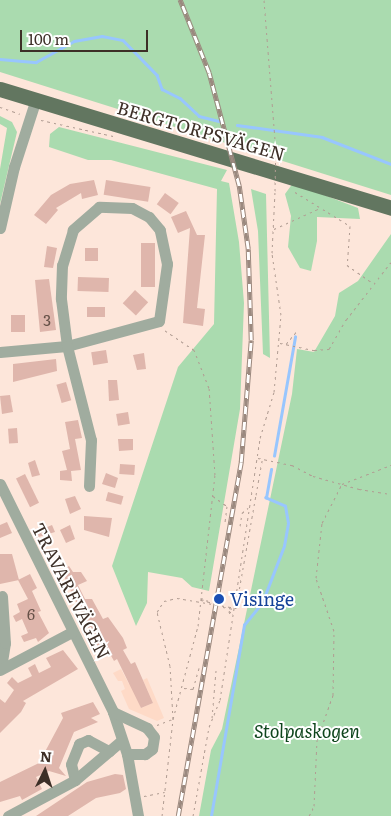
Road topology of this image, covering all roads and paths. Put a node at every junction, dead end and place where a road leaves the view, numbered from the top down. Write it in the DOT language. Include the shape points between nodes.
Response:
graph roads {
  1 [pos="264,0"];
  2 [pos="0,89"];
  3 [pos="35,102"];
  4 [pos="0,106"];
  5 [pos="30,118"];
  6 [pos="119,138"];
  7 [pos="267,177"];
  8 [pos="279,183"];
  9 [pos="292,190"];
  10 [pos="320,208"];
  11 [pos="391,208"];
  12 [pos="0,228"];
  13 [pos="273,230"];
  14 [pos="391,262"];
  15 [pos="373,283"];
  16 [pos="159,321"];
  17 [pos="297,331"];
  18 [pos="279,343"];
  19 [pos="286,344"];
  20 [pos="67,346"];
  21 [pos="0,352"];
  22 [pos="257,458"];
  23 [pos="262,459"];
  24 [pos="391,465"];
  25 [pos="0,484"];
  26 [pos="342,484"];
  27 [pos="89,486"];
  28 [pos="391,494"];
  29 [pos="212,496"];
  30 [pos="249,508"];
  31 [pos="225,523"];
  32 [pos="240,526"];
  33 [pos="2,596"];
  34 [pos="200,599"];
  35 [pos="214,602"];
  36 [pos="206,603"];
  37 [pos="230,606"];
  38 [pos="223,607"];
  39 [pos="230,610"];
  40 [pos="235,610"];
  41 [pos="229,613"];
  42 [pos="72,632"];
  43 [pos="4,640"];
  44 [pos="22,655"];
  45 [pos="198,668"];
  46 [pos="1,669"];
  47 [pos="216,670"];
  48 [pos="184,688"];
  49 [pos="113,712"];
  50 [pos="212,718"];
  51 [pos="173,720"];
  52 [pos="147,728"];
  53 [pos="121,742"];
  54 [pos="109,751"];
  55 [pos="127,754"];
  56 [pos="75,780"];
  57 [pos="166,792"];
  58 [pos="137,798"];
  59 [pos="8,816"];
  60 [pos="138,816"];
  61 [pos="162,816"];
  62 [pos="193,816"];
  63 [pos="309,816"];
  1 -- 13 [label="path, bridge" via="276,126"];
  2 -- 3 [label="main road, BERGTORPSVÄGEN"];
  3 -- 5 [label="street"];
  3 -- 11 [label="main road, BERGTORPSVÄGEN"];
  4 -- 5 [label="path"];
  5 -- 6 [label="path"];
  5 -- 12 [label="street" via="14,166"];
  7 -- 8 [label="path"];
  9 -- 10 [label="path"];
  10 -- 13 [label="path"];
  10 -- 15 [label="path" via="350,226 347,265"];
  13 -- 18 [label="path" via="272,253 281,315"];
  14 -- 15 [label="path"];
  15 -- 19 [label="path" via="329,349"];
  16 -- 20 [label="street"];
  16 -- 20 [label="street" via="167,264 160,230 149,217 132,208 99,207 73,230 62,265 61,299"];
  16 -- 29 [label="path" via="174,340 194,350 209,388 214,456"];
  17 -- 19 [label="path"];
  18 -- 19 [label="path"];
  18 -- 22 [label="path" via="270,412"];
  20 -- 21 [label="street"];
  20 -- 27 [label="street" via="91,440"];
  22 -- 23 [label="path"];
  22 -- 30 [label="path"];
  23 -- 26 [label="path" via="292,465"];
  23 -- 37 [label="path, bridge" via="236,608"];
  24 -- 26 [label="path"];
  25 -- 42 [label="street, TRAVAREVÄGEN"];
  26 -- 28 [label="path"];
  26 -- 63 [label="path" via="334,494 318,545 316,578 334,631 333,695 317,740 314,806"];
  29 -- 31 [label="path" via="227,506"];
  29 -- 34 [label="path"];
  30 -- 32 [label="path" via="242,513"];
  30 -- 40 [label="path"];
  33 -- 43 [label="street"];
  34 -- 35 [label="path"];
  34 -- 36 [label="path, bridge" via="207,598"];
  34 -- 48 [label="path"];
  36 -- 37 [label="path, bridge"];
  36 -- 51 [label="path, bridge" via="177,598 164,601 157,616 170,666"];
  37 -- 39 [label="path, bridge"];
  38 -- 40 [label="path"];
  39 -- 40 [label="path"];
  39 -- 41 [label="path"];
  40 -- 50 [label="path" via="220,700"];
  42 -- 44 [label="street"];
  42 -- 49 [label="street, TRAVAREVÄGEN"];
  43 -- 44 [label="street"];
  43 -- 46 [label="street"];
  44 -- 46 [label="street"];
  45 -- 48 [label="path" via="193,689"];
  47 -- 50 [label="path"];
  48 -- 51 [label="path"];
  49 -- 52 [label="street"];
  49 -- 53 [label="street, TRAVAREVÄGEN"];
  50 -- 62 [label="path"];
  51 -- 52 [label="path"];
  51 -- 57 [label="path"];
  52 -- 55 [label="street" via="154,737 152,750 138,757"];
  53 -- 54 [label="street"];
  53 -- 55 [label="street, TRAVAREVÄGEN"];
  54 -- 56 [label="street"];
  54 -- 56 [label="street" via="88,740 79,744 70,764"];
  55 -- 58 [label="street, TRAVAREVÄGEN"];
  56 -- 59 [label="street"];
  57 -- 58 [label="path"];
  57 -- 61 [label="path"];
  58 -- 60 [label="street, TRAVAREVÄGEN"];
}
